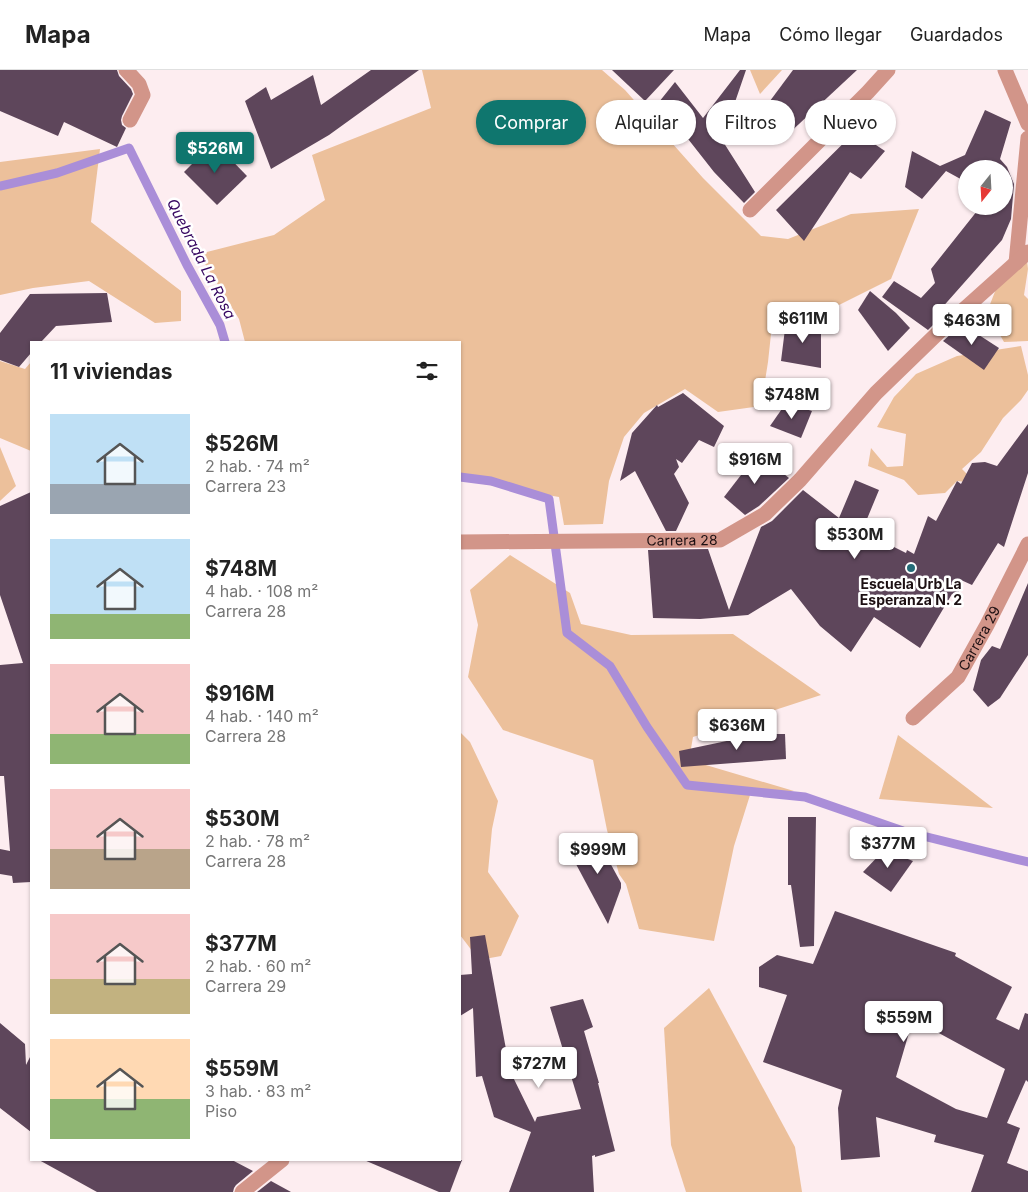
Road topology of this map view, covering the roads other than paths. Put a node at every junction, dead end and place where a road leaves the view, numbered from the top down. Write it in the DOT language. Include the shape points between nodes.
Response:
graph roads {
  1 [pos="126,70"];
  2 [pos="888,70"];
  3 [pos="1005,70"];
  4 [pos="130,120"];
  5 [pos="1028,124"];
  6 [pos="1028,138"];
  7 [pos="750,210"];
  8 [pos="1028,252"];
  9 [pos="1016,263"];
  10 [pos="461,542"];
  11 [pos="1028,544"];
  12 [pos="913,718"];
  13 [pos="281,1161"];
  14 [pos="242,1192"];
  1 -- 4 [label="street" via="139,84 143,95"];
  2 -- 7 [label="street"];
  3 -- 5 [label="street"];
  6 -- 9 [label="street"];
  8 -- 9 [label="street, Carrera 28"];
  9 -- 10 [label="street, Carrera 28" via="876,393 800,480 765,514 720,540"];
  11 -- 12 [label="street, Carrera 29" via="958,677"];
  13 -- 14 [label="street"];
}
